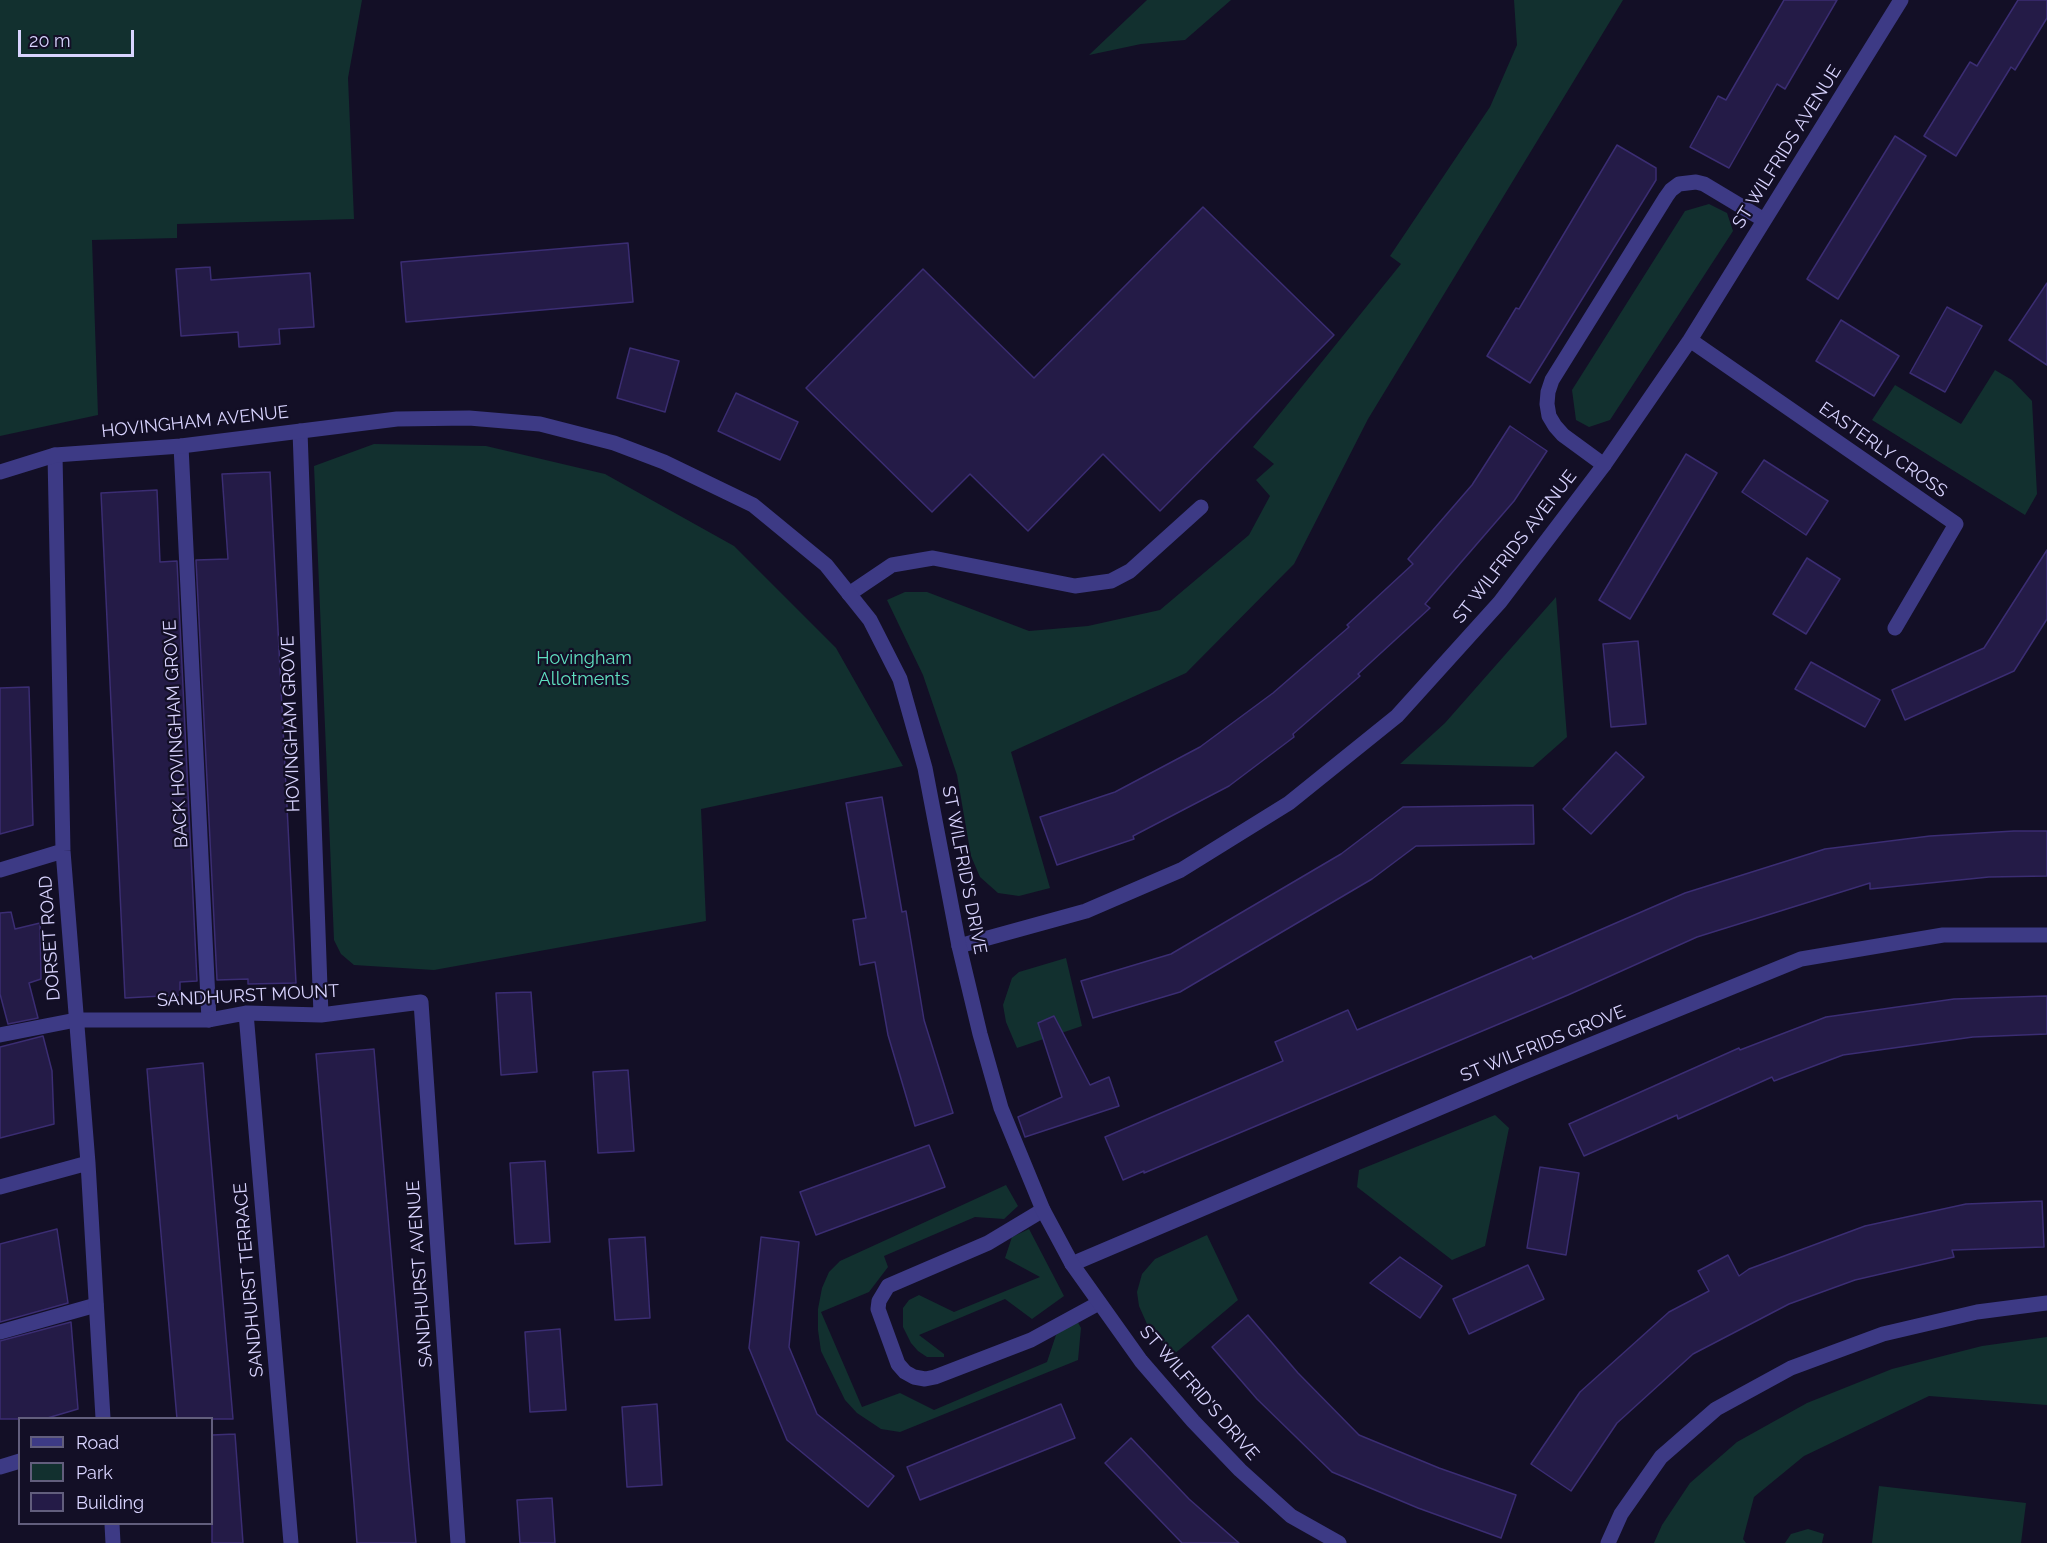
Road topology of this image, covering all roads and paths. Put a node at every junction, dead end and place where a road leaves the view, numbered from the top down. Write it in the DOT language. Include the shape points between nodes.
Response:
graph roads {
  1 [pos="1901,0"];
  2 [pos="1764,220"];
  3 [pos="1690,340"];
  4 [pos="397,419"];
  5 [pos="300,431"];
  6 [pos="181,446"];
  7 [pos="55,454"];
  8 [pos="1604,465"];
  9 [pos="0,472"];
  10 [pos="1201,507"];
  11 [pos="849,594"];
  12 [pos="1896,628"];
  13 [pos="63,851"];
  14 [pos="0,870"];
  15 [pos="2047,936"];
  16 [pos="959,946"];
  17 [pos="421,1002"];
  18 [pos="246,1013"];
  19 [pos="321,1015"];
  20 [pos="76,1020"];
  21 [pos="209,1020"];
  22 [pos="0,1035"];
  23 [pos="88,1164"];
  24 [pos="0,1187"];
  25 [pos="1043,1210"];
  26 [pos="1072,1264"];
  27 [pos="1099,1303"];
  28 [pos="2047,1304"];
  29 [pos="96,1305"];
  30 [pos="0,1332"];
  31 [pos="103,1417"];
  32 [pos="18,1462"];
  33 [pos="0,1467"];
  34 [pos="112,1525"];
  35 [pos="113,1543"];
  36 [pos="291,1543"];
  37 [pos="459,1543"];
  38 [pos="1339,1543"];
  39 [pos="1608,1543"];
  1 -- 2 [label="street, ST WILFRIDS AVENUE"];
  2 -- 3 [label="street, ST WILFRIDS AVENUE"];
  2 -- 8 [label="street" via="1704,184 1679,184 1671,189 1548,392 1546,404 1554,426"];
  3 -- 8 [label="street, ST WILFRIDS AVENUE"];
  3 -- 12 [label="street, EASTERLY CROSS" via="1956,524"];
  4 -- 5 [label="street, HOVINGHAM AVENUE"];
  4 -- 11 [label="street, ST WILFRID'S DRIVE" via="469,418 540,424 614,443 664,462 753,505 826,565"];
  5 -- 6 [label="street, HOVINGHAM AVENUE"];
  5 -- 19 [label="street, HOVINGHAM GROVE"];
  6 -- 7 [label="street, HOVINGHAM AVENUE"];
  6 -- 21 [label="street, BACK HOVINGHAM GROVE"];
  7 -- 9 [label="street, HOVINGHAM AVENUE"];
  7 -- 13 [label="street, DORSET ROAD"];
  8 -- 16 [label="street, ST WILFRIDS AVENUE" via="1500,602 1396,716 1289,803 1181,870 1086,911"];
  10 -- 11 [label="street" via="1130,571 1111,581 1075,586 933,558 892,566"];
  11 -- 16 [label="street, ST WILFRID'S DRIVE" via="870,620 900,679 925,768"];
  13 -- 14 [label="street"];
  13 -- 20 [label="street, DORSET ROAD"];
  15 -- 26 [label="street, ST WILFRIDS GROVE" via="1943,935 1801,959"];
  16 -- 25 [label="street, ST WILFRID'S DRIVE" via="1001,1108"];
  17 -- 19 [label="street, SANDHURST MOUNT"];
  17 -- 37 [label="street, SANDHURST AVENUE"];
  18 -- 19 [label="street, SANDHURST MOUNT"];
  18 -- 21 [label="street, SANDHURST MOUNT"];
  18 -- 36 [label="street, SANDHURST TERRACE"];
  20 -- 21 [label="street, SANDHURST MOUNT"];
  20 -- 22 [label="street, SANDHURST MOUNT"];
  20 -- 23 [label="street, DORSET ROAD"];
  23 -- 24 [label="street"];
  23 -- 29 [label="street, DORSET ROAD"];
  25 -- 26 [label="street, ST WILFRID'S DRIVE"];
  25 -- 27 [label="street" via="988,1243 888,1286 878,1309 898,1364 914,1377 935,1377 1031,1340"];
  26 -- 27 [label="street, ST WILFRID'S DRIVE"];
  27 -- 38 [label="street, ST WILFRID'S DRIVE" via="1148,1370 1240,1470 1291,1516"];
  28 -- 39 [label="street" via="1977,1312 1882,1334 1781,1373 1716,1409 1661,1457 1621,1514"];
  29 -- 30 [label="street"];
  29 -- 31 [label="street, DORSET ROAD"];
  32 -- 33 [label="street"];
  34 -- 35 [label="street"];
}
